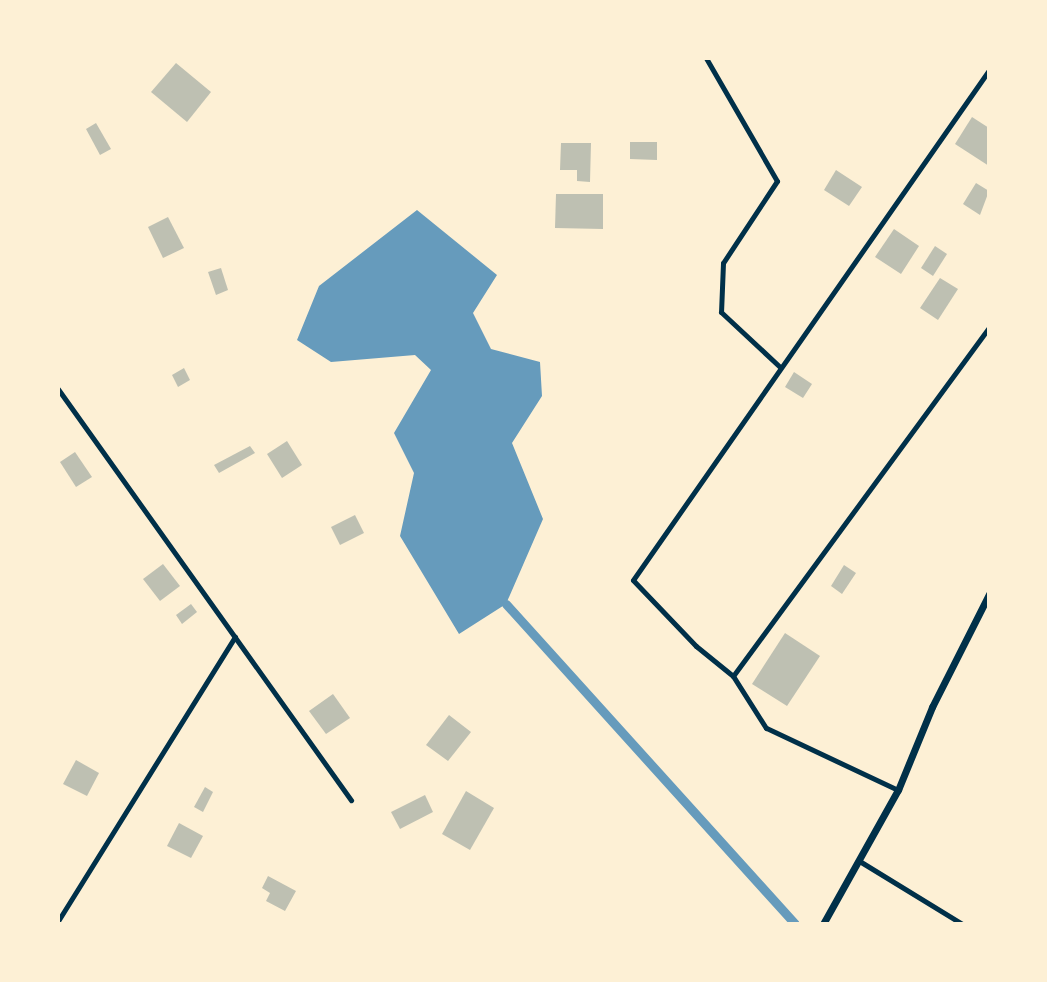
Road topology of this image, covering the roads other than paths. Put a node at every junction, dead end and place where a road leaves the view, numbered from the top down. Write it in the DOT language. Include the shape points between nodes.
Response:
graph roads {
  1 [pos="706,58"];
  2 [pos="989,70"];
  3 [pos="989,328"];
  4 [pos="780,367"];
  5 [pos="58,389"];
  6 [pos="989,594"];
  7 [pos="235,636"];
  8 [pos="733,676"];
  9 [pos="898,790"];
  10 [pos="351,800"];
  11 [pos="862,862"];
  12 [pos="58,921"];
  13 [pos="823,924"];
  14 [pos="962,924"];
  1 -- 4 [label="lane" via="777,181 723,263 721,312"];
  2 -- 4 [label="lane"];
  3 -- 8 [label="lane"];
  4 -- 8 [label="lane" via="634,580 696,646"];
  5 -- 7 [label="lane"];
  6 -- 9 [label="street" via="932,707"];
  7 -- 10 [label="lane"];
  7 -- 12 [label="lane"];
  8 -- 9 [label="lane" via="766,728"];
  9 -- 11 [label="street"];
  11 -- 13 [label="street"];
  11 -- 14 [label="lane"];
}
